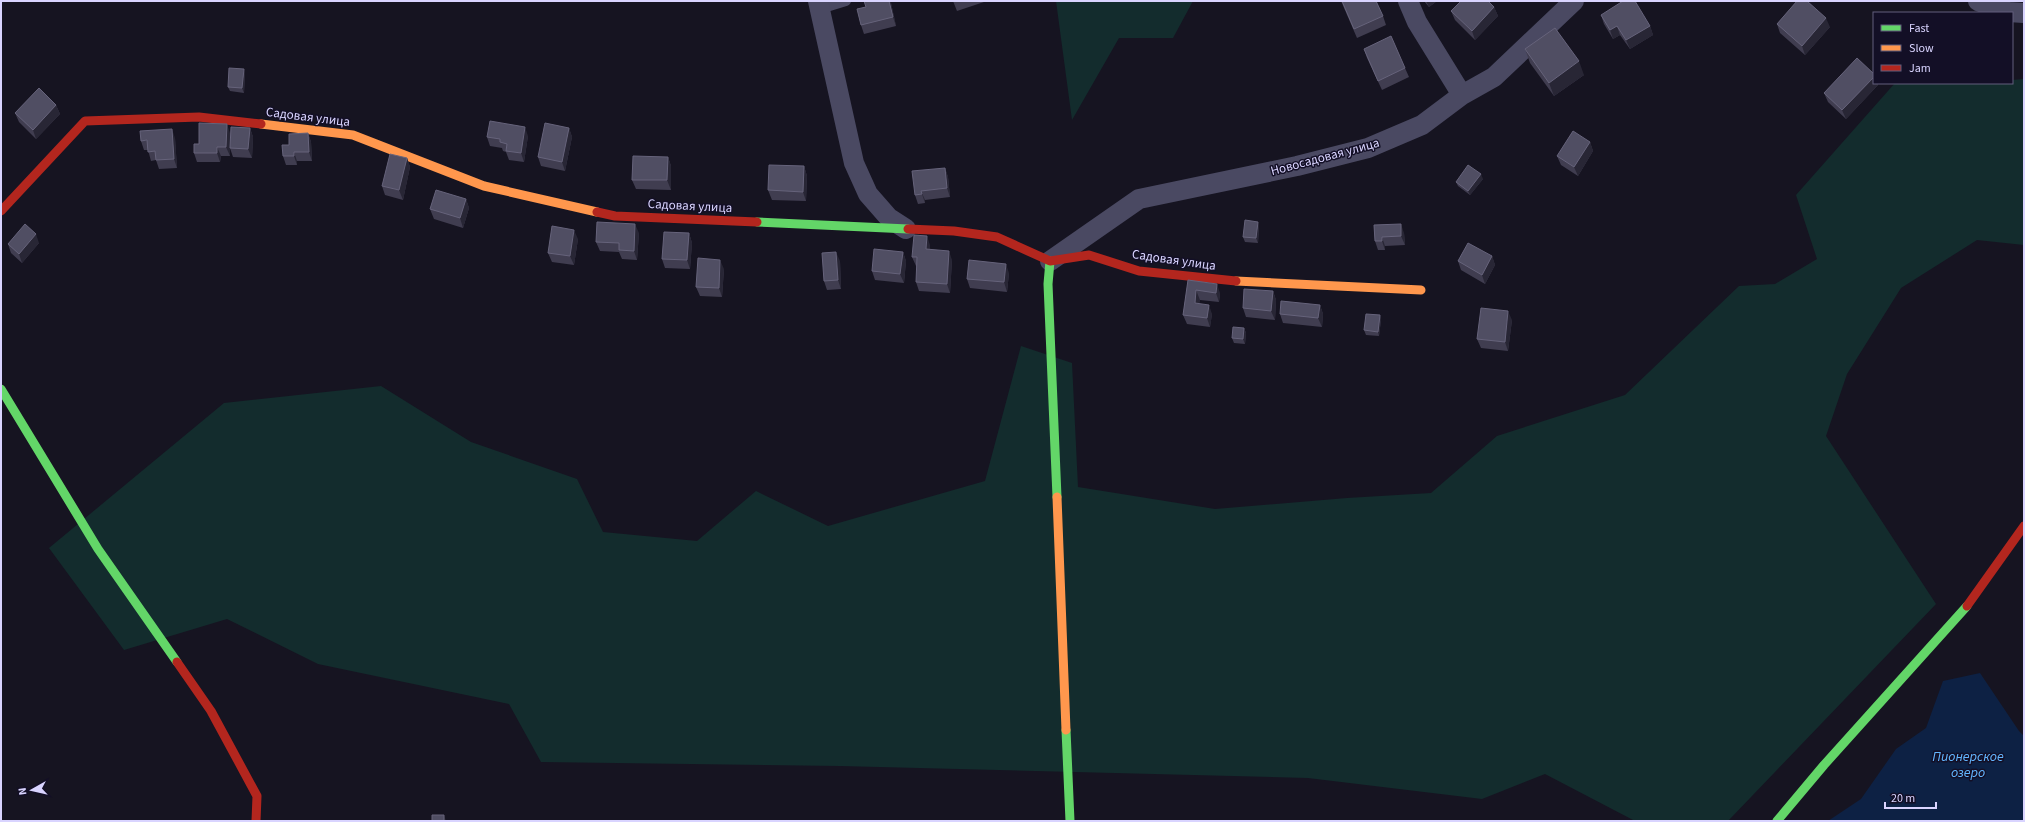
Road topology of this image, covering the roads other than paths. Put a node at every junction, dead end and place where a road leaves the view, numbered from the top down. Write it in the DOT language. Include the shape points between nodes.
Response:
graph roads {
  1 [pos="846,1"];
  2 [pos="1408,1"];
  3 [pos="1574,1"];
  4 [pos="1978,1"];
  5 [pos="819,5"];
  6 [pos="2008,12"];
  7 [pos="2013,12"];
  8 [pos="2024,13"];
  9 [pos="1462,95"];
  10 [pos="1,211"];
  11 [pos="906,229"];
  12 [pos="1050,261"];
  13 [pos="1421,290"];
  14 [pos="1,389"];
  15 [pos="2024,526"];
  16 [pos="256,821"];
  17 [pos="1070,821"];
  18 [pos="1778,821"];
  1 -- 5 [label="lane"];
  2 -- 9 [label="street" via="1417,22"];
  3 -- 9 [label="street, Новосадовая улица" via="1494,77"];
  4 -- 6 [label="street"];
  5 -- 11 [label="street" via="854,163 868,194 889,218"];
  7 -- 8 [label="street"];
  9 -- 12 [label="street, Новосадовая улица" via="1422,125 1368,148 1290,168 1139,199"];
  10 -- 11 [label="street, Садовая улица" via="85,122 199,117 353,135 484,186 614,216"];
  11 -- 12 [label="street, Садовая улица" via="954,231 997,237"];
  12 -- 13 [label="street, Садовая улица" via="1089,255 1139,271 1213,280"];
  12 -- 17 [label="street" via="1048,284"];
  14 -- 16 [label="street" via="98,549 211,711 257,796"];
  15 -- 18 [label="street" via="1967,606 1824,765"];
}
